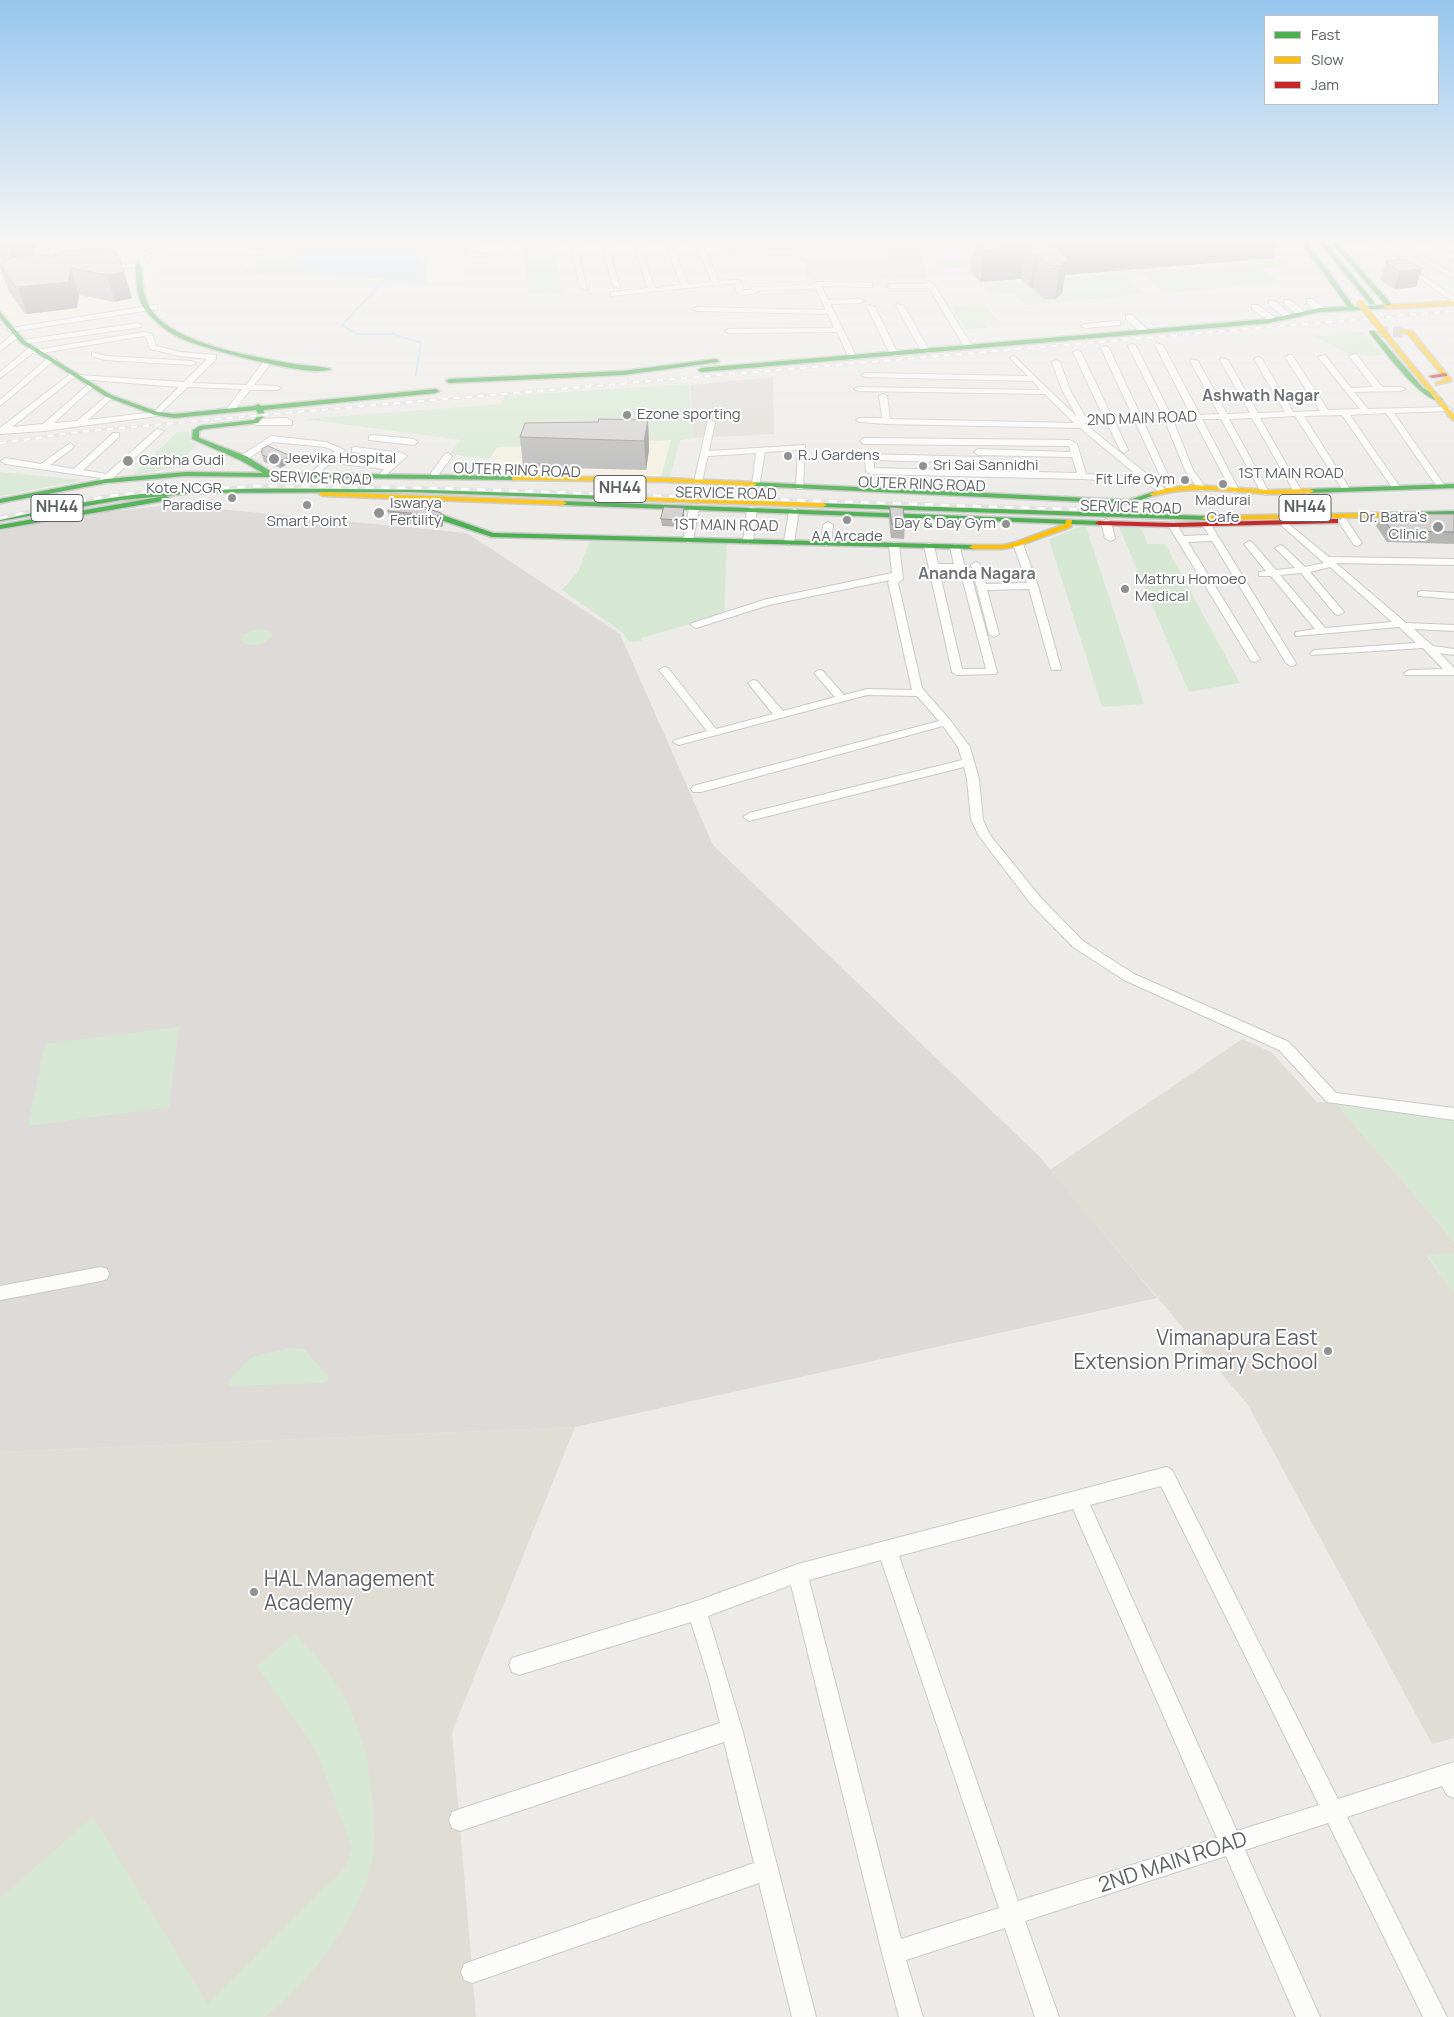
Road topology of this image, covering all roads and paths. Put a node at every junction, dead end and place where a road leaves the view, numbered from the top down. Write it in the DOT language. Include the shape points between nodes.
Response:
graph roads {
  1 [pos="10,336"];
  2 [pos="16,336"];
  3 [pos="129,336"];
  4 [pos="149,336"];
  5 [pos="185,336"];
  6 [pos="199,336"];
  7 [pos="842,336"];
  8 [pos="885,336"];
  9 [pos="917,336"];
  10 [pos="962,336"];
  11 [pos="1092,336"];
  12 [pos="1392,336"];
  13 [pos="1394,336"];
  14 [pos="1159,345"];
  15 [pos="968,346"];
  16 [pos="1132,346"];
  17 [pos="1104,348"];
  18 [pos="0,349"];
  19 [pos="34,350"];
  20 [pos="926,352"];
  21 [pos="1077,352"];
  22 [pos="94,354"];
  23 [pos="894,354"];
  24 [pos="1353,356"];
  25 [pos="1322,357"];
  26 [pos="719,358"];
  27 [pos="853,358"];
  28 [pos="1014,358"];
  29 [pos="1289,358"];
  30 [pos="1258,359"];
  31 [pos="52,360"];
  32 [pos="1224,360"];
  33 [pos="1194,361"];
  34 [pos="1056,362"];
  35 [pos="267,363"];
  36 [pos="206,364"];
  37 [pos="701,370"];
  38 [pos="942,374"];
  39 [pos="76,375"];
  40 [pos="865,375"];
  41 [pos="0,376"];
  42 [pos="1444,378"];
  43 [pos="450,379"];
  44 [pos="1033,379"];
  45 [pos="0,384"];
  46 [pos="186,384"];
  47 [pos="22,385"];
  48 [pos="90,385"];
  49 [pos="248,388"];
  50 [pos="277,388"];
  51 [pos="858,389"];
  52 [pos="1379,389"];
  53 [pos="947,390"];
  54 [pos="1348,390"];
  55 [pos="436,391"];
  56 [pos="1046,392"];
  57 [pos="109,396"];
  58 [pos="884,396"];
  59 [pos="0,404"];
  60 [pos="258,406"];
  61 [pos="230,410"];
  62 [pos="1422,410"];
  63 [pos="1452,410"];
  64 [pos="1388,411"];
  65 [pos="1344,412"];
  66 [pos="1366,412"];
  67 [pos="1326,413"];
  68 [pos="157,414"];
  69 [pos="1294,414"];
  70 [pos="1254,415"];
  71 [pos="1226,416"];
  72 [pos="1196,417"];
  73 [pos="1168,418"];
  74 [pos="1138,419"];
  75 [pos="860,420"];
  76 [pos="1109,420"];
  77 [pos="886,421"];
  78 [pos="256,422"];
  79 [pos="711,422"];
  80 [pos="1080,422"];
  81 [pos="289,423"];
  82 [pos="79,424"];
  83 [pos="44,428"];
  84 [pos="1,431"];
  85 [pos="160,431"];
  86 [pos="116,436"];
  87 [pos="372,438"];
  88 [pos="864,441"];
  89 [pos="976,442"];
  90 [pos="70,446"];
  91 [pos="355,450"];
  92 [pos="761,450"];
  93 [pos="1124,450"];
  94 [pos="704,454"];
  95 [pos="1076,455"];
  96 [pos="403,456"];
  97 [pos="448,456"];
  98 [pos="979,456"];
  99 [pos="243,458"];
  100 [pos="6,461"];
  101 [pos="342,461"];
  102 [pos="44,466"];
  103 [pos="387,471"];
  104 [pos="76,472"];
  105 [pos="316,473"];
  106 [pos="983,473"];
  107 [pos="270,474"];
  108 [pos="434,475"];
  109 [pos="487,476"];
  110 [pos="1082,476"];
  111 [pos="106,479"];
  112 [pos="614,479"];
  113 [pos="1149,480"];
  114 [pos="698,482"];
  115 [pos="464,484"];
  116 [pos="756,484"];
  117 [pos="1441,486"];
  118 [pos="1454,486"];
  119 [pos="800,487"];
  120 [pos="1396,487"];
  121 [pos="1202,488"];
  122 [pos="1165,489"];
  123 [pos="1346,489"];
  124 [pos="626,490"];
  125 [pos="1235,490"];
  126 [pos="1297,490"];
  127 [pos="1265,492"];
  128 [pos="115,494"];
  129 [pos="382,496"];
  130 [pos="0,501"];
  131 [pos="52,504"];
  132 [pos="1128,504"];
  133 [pos="1454,504"];
  134 [pos="694,509"];
  135 [pos="752,509"];
  136 [pos="0,510"];
  137 [pos="794,511"];
  138 [pos="1454,513"];
  139 [pos="1068,518"];
  140 [pos="0,519"];
  141 [pos="1454,520"];
  142 [pos="1343,521"];
  143 [pos="1106,522"];
  144 [pos="1285,524"];
  145 [pos="828,525"];
  146 [pos="1173,525"];
  147 [pos="1208,525"];
  148 [pos="0,527"];
  149 [pos="1110,538"];
  150 [pos="1215,538"];
  151 [pos="1181,539"];
  152 [pos="688,540"];
  153 [pos="748,541"];
  154 [pos="789,542"];
  155 [pos="826,543"];
  156 [pos="1357,543"];
  157 [pos="1018,544"];
  158 [pos="1249,544"];
  159 [pos="894,545"];
  160 [pos="929,546"];
  161 [pos="955,547"];
  162 [pos="1280,548"];
  163 [pos="1329,562"];
  164 [pos="1454,562"];
  165 [pos="976,564"];
  166 [pos="933,566"];
  167 [pos="960,567"];
  168 [pos="1303,570"];
  169 [pos="1274,573"];
  170 [pos="1262,574"];
  171 [pos="898,575"];
  172 [pos="1033,586"];
  173 [pos="982,587"];
  174 [pos="1422,594"];
  175 [pos="1454,596"];
  176 [pos="1339,612"];
  177 [pos="696,625"];
  178 [pos="1402,625"];
  179 [pos="1454,628"];
  180 [pos="1322,631"];
  181 [pos="994,634"];
  182 [pos="1300,634"];
  183 [pos="1427,647"];
  184 [pos="1454,652"];
  185 [pos="1315,653"];
  186 [pos="1254,659"];
  187 [pos="1291,663"];
  188 [pos="1056,668"];
  189 [pos="664,670"];
  190 [pos="819,673"];
  191 [pos="1409,673"];
  192 [pos="753,684"];
  193 [pos="920,692"];
  194 [pos="842,699"];
  195 [pos="780,716"];
  196 [pos="946,722"];
  197 [pos="714,733"];
  198 [pos="679,742"];
  199 [pos="968,762"];
  200 [pos="697,789"];
  201 [pos="749,817"];
  202 [pos="1454,1114"];
  203 [pos="101,1274"];
  204 [pos="0,1292"];
  205 [pos="1078,1499"];
  206 [pos="887,1549"];
  207 [pos="798,1573"];
  208 [pos="697,1610"];
  209 [pos="519,1665"];
  210 [pos="732,1729"];
  211 [pos="1452,1778"];
  212 [pos="1333,1811"];
  213 [pos="460,1820"];
  214 [pos="1231,1844"];
  215 [pos="767,1870"];
  216 [pos="1012,1916"];
  217 [pos="892,1952"];
  218 [pos="472,1972"];
  219 [pos="804,2017"];
  220 [pos="911,2017"];
  221 [pos="1046,2017"];
  222 [pos="1308,2017"];
  223 [pos="1435,2017"];
  1 -- 18 [label="street"];
  2 -- 19 [label="main road"];
  3 -- 19 [label="street"];
  4 -- 36 [label="street" via="153,347 212,357"];
  5 -- 6 [label="main road" via="246,356 328,369"];
  7 -- 27 [label="street"];
  8 -- 23 [label="street"];
  9 -- 20 [label="street"];
  10 -- 15 [label="street"];
  11 -- 15 [label="main road"];
  12 -- 63 [label="main road" via="1440,400"];
  13 -- 42 [label="main road"];
  14 -- 72 [label="street"];
  15 -- 20 [label="main road"];
  16 -- 73 [label="street"];
  17 -- 74 [label="street"];
  19 -- 31 [label="main road"];
  19 -- 41 [label="street"];
  20 -- 23 [label="main road"];
  21 -- 76 [label="street"];
  22 -- 36 [label="street" via="105,358"];
  23 -- 27 [label="main road"];
  24 -- 52 [label="street"];
  25 -- 54 [label="street"];
  26 -- 43 [label="main road" via="698,357 629,368"];
  27 -- 37 [label="main road"];
  28 -- 44 [label="street"];
  29 -- 67 [label="street"];
  30 -- 69 [label="street"];
  31 -- 39 [label="main road"];
  31 -- 47 [label="street"];
  32 -- 70 [label="street"];
  33 -- 71 [label="street"];
  34 -- 80 [label="street"];
  35 -- 49 [label="street"];
  36 -- 46 [label="street"];
  38 -- 40 [label="street"];
  38 -- 44 [label="street"];
  38 -- 53 [label="street"];
  39 -- 46 [label="street"];
  39 -- 48 [label="main road"];
  39 -- 84 [label="street"];
  42 -- 63 [label="main road"];
  44 -- 56 [label="street"];
  45 -- 47 [label="street"];
  46 -- 49 [label="street"];
  46 -- 68 [label="street"];
  47 -- 59 [label="street"];
  48 -- 57 [label="main road"];
  48 -- 83 [label="street"];
  49 -- 50 [label="street"];
  49 -- 61 [label="street"];
  51 -- 53 [label="street"];
  52 -- 54 [label="street"];
  52 -- 62 [label="street" via="1403,393"];
  53 -- 56 [label="street"];
  54 -- 66 [label="street"];
  55 -- 60 [label="main road"];
  56 -- 80 [label="street"];
  57 -- 68 [label="main road"];
  57 -- 82 [label="street"];
  58 -- 77 [label="street"];
  60 -- 61 [label="main road"];
  60 -- 78 [label="main road" via="262,415"];
  61 -- 68 [label="main road" via="174,416"];
  62 -- 63 [label="street, 2ND MAIN ROAD"];
  62 -- 64 [label="street, 2ND MAIN ROAD"];
  64 -- 66 [label="street, 2ND MAIN ROAD"];
  64 -- 117 [label="street"];
  65 -- 66 [label="street, 2ND MAIN ROAD"];
  65 -- 67 [label="street, 2ND MAIN ROAD"];
  65 -- 120 [label="street"];
  67 -- 69 [label="street, 2ND MAIN ROAD"];
  68 -- 82 [label="street"];
  69 -- 70 [label="street, 2ND MAIN ROAD"];
  69 -- 123 [label="street"];
  70 -- 71 [label="street, 2ND MAIN ROAD"];
  70 -- 126 [label="street"];
  71 -- 72 [label="street, 2ND MAIN ROAD"];
  71 -- 127 [label="street"];
  72 -- 73 [label="street, 2ND MAIN ROAD"];
  72 -- 125 [label="street"];
  73 -- 74 [label="street, 2ND MAIN ROAD"];
  73 -- 121 [label="street" via="1189,470"];
  74 -- 76 [label="street, 2ND MAIN ROAD"];
  74 -- 122 [label="street"];
  75 -- 77 [label="street, 2ND MAIN ROAD"];
  76 -- 80 [label="street, 2ND MAIN ROAD"];
  76 -- 93 [label="street"];
  77 -- 80 [label="street, 2ND MAIN ROAD"];
  78 -- 81 [label="street"];
  78 -- 99 [label="main road" via="202,427 194,434 195,439"];
  79 -- 94 [label="street"];
  80 -- 113 [label="street"];
  82 -- 83 [label="street"];
  83 -- 84 [label="street"];
  85 -- 111 [label="street"];
  86 -- 104 [label="street"];
  87 -- 96 [label="street" via="414,442"];
  88 -- 89 [label="street"];
  89 -- 95 [label="street" via="1070,443"];
  89 -- 98 [label="street"];
  90 -- 102 [label="street"];
  91 -- 96 [label="street"];
  92 -- 94 [label="street"];
  92 -- 116 [label="street"];
  92 -- 119 [label="street" via="802,448"];
  94 -- 114 [label="street"];
  95 -- 98 [label="street"];
  95 -- 110 [label="street"];
  96 -- 103 [label="street"];
  97 -- 108 [label="street"];
  98 -- 106 [label="street"];
  98 -- 106 [label="street" via="864,457 870,470"];
  99 -- 105 [label="street" via="271,439 326,445 341,450"];
  99 -- 107 [label="main road"];
  100 -- 102 [label="street"];
  101 -- 103 [label="street"];
  102 -- 104 [label="street"];
  103 -- 105 [label="main road, SERVICE ROAD"];
  103 -- 108 [label="main road, SERVICE ROAD"];
  104 -- 111 [label="street"];
  105 -- 107 [label="main road, SERVICE ROAD"];
  106 -- 110 [label="street"];
  107 -- 111 [label="main road, SERVICE ROAD" via="187,473"];
  108 -- 109 [label="main road, SERVICE ROAD"];
  109 -- 112 [label="main road, SERVICE ROAD"];
  109 -- 115 [label="main road"];
  110 -- 113 [label="street"];
  111 -- 130 [label="main road, SERVICE ROAD"];
  112 -- 114 [label="main road, SERVICE ROAD"];
  112 -- 124 [label="main road"];
  113 -- 122 [label="street"];
  114 -- 116 [label="main road, SERVICE ROAD"];
  115 -- 124 [label="main road, OUTER RING ROAD / NH44"];
  115 -- 128 [label="main road, OUTER RING ROAD / NH44" via="224,482 155,485"];
  116 -- 119 [label="main road, SERVICE ROAD"];
  117 -- 118 [label="main road, 1ST MAIN ROAD"];
  117 -- 120 [label="main road, 1ST MAIN ROAD"];
  119 -- 132 [label="main road, SERVICE ROAD"];
  120 -- 123 [label="main road, 1ST MAIN ROAD"];
  121 -- 122 [label="main road, 1ST MAIN ROAD"];
  121 -- 125 [label="main road, 1ST MAIN ROAD"];
  122 -- 132 [label="main road, 1ST MAIN ROAD"];
  123 -- 126 [label="main road, 1ST MAIN ROAD"];
  124 -- 132 [label="main road, OUTER RING ROAD / NH44"];
  125 -- 127 [label="main road, 1ST MAIN ROAD"];
  126 -- 127 [label="main road, 1ST MAIN ROAD"];
  128 -- 131 [label="main road, OUTER RING ROAD / NH44"];
  128 -- 139 [label="main road, OUTER RING ROAD / NH44" via="221,490 408,490"];
  129 -- 134 [label="main road, SERVICE ROAD"];
  129 -- 148 [label="main road, SERVICE ROAD" via="196,494"];
  129 -- 152 [label="main road, 1ST MAIN ROAD" via="492,535"];
  131 -- 136 [label="main road, OUTER RING ROAD / NH44"];
  131 -- 140 [label="main road, OUTER RING ROAD / NH44"];
  132 -- 133 [label="main road, NH44" via="1284,509"];
  134 -- 135 [label="main road, SERVICE ROAD"];
  134 -- 152 [label="street"];
  135 -- 137 [label="main road, SERVICE ROAD"];
  135 -- 153 [label="street"];
  137 -- 139 [label="main road, SERVICE ROAD"];
  137 -- 154 [label="street"];
  138 -- 139 [label="main road, NH44" via="1259,519"];
  139 -- 143 [label="main road, SERVICE ROAD"];
  139 -- 157 [label="main road, 1ST MAIN ROAD" via="1068,525"];
  141 -- 142 [label="main road, SERVICE ROAD"];
  142 -- 144 [label="main road, SERVICE ROAD"];
  142 -- 156 [label="street"];
  143 -- 146 [label="main road, SERVICE ROAD"];
  143 -- 149 [label="street"];
  144 -- 147 [label="main road, SERVICE ROAD"];
  144 -- 163 [label="street"];
  145 -- 155 [label="street"];
  146 -- 147 [label="main road, SERVICE ROAD"];
  146 -- 151 [label="street"];
  147 -- 150 [label="street"];
  150 -- 151 [label="street"];
  150 -- 187 [label="street"];
  151 -- 186 [label="street"];
  152 -- 153 [label="main road, 1ST MAIN ROAD"];
  153 -- 154 [label="main road, 1ST MAIN ROAD"];
  154 -- 155 [label="main road, 1ST MAIN ROAD"];
  155 -- 159 [label="main road, 1ST MAIN ROAD"];
  157 -- 161 [label="main road, 1ST MAIN ROAD"];
  157 -- 172 [label="street"];
  158 -- 169 [label="street"];
  159 -- 160 [label="main road, 1ST MAIN ROAD"];
  159 -- 171 [label="street"];
  160 -- 161 [label="main road, 1ST MAIN ROAD"];
  160 -- 166 [label="street"];
  161 -- 167 [label="street"];
  162 -- 168 [label="street"];
  163 -- 164 [label="street"];
  163 -- 168 [label="street"];
  163 -- 178 [label="street"];
  165 -- 173 [label="street"];
  166 -- 167 [label="street"];
  166 -- 167 [label="street" via="957,672 992,672 964,567"];
  168 -- 169 [label="street"];
  168 -- 176 [label="street"];
  169 -- 170 [label="street"];
  169 -- 180 [label="street"];
  171 -- 177 [label="street" via="767,602"];
  171 -- 193 [label="street" via="893,582 916,689"];
  172 -- 173 [label="street"];
  172 -- 188 [label="street"];
  173 -- 181 [label="street"];
  174 -- 175 [label="street"];
  178 -- 179 [label="street"];
  178 -- 180 [label="street"];
  178 -- 183 [label="street"];
  180 -- 182 [label="street"];
  183 -- 184 [label="street"];
  183 -- 185 [label="street"];
  183 -- 191 [label="street" via="1452,672"];
  189 -- 197 [label="street"];
  190 -- 194 [label="street"];
  192 -- 195 [label="street"];
  193 -- 194 [label="street" via="867,692"];
  193 -- 196 [label="street"];
  194 -- 195 [label="street"];
  195 -- 197 [label="street"];
  196 -- 199 [label="street" via="964,747"];
  196 -- 200 [label="street"];
  197 -- 198 [label="street"];
  199 -- 201 [label="street"];
  199 -- 202 [label="street" via="977,820 985,836 1036,901 1078,944 1129,977 1284,1046 1332,1098"];
  203 -- 204 [label="street"];
  205 -- 206 [label="street"];
  205 -- 212 [label="street" via="1166,1476"];
  205 -- 214 [label="street"];
  206 -- 207 [label="street"];
  206 -- 216 [label="street"];
  207 -- 208 [label="street"];
  207 -- 217 [label="street"];
  208 -- 209 [label="street"];
  208 -- 210 [label="street"];
  210 -- 213 [label="street"];
  210 -- 215 [label="street"];
  211 -- 212 [label="street, 2ND MAIN ROAD"];
  212 -- 214 [label="street, 2ND MAIN ROAD"];
  212 -- 223 [label="street"];
  214 -- 216 [label="street, 2ND MAIN ROAD"];
  214 -- 222 [label="street"];
  215 -- 218 [label="street"];
  215 -- 219 [label="street"];
  216 -- 217 [label="street, 2ND MAIN ROAD"];
  216 -- 221 [label="street"];
  217 -- 220 [label="street"];
}
